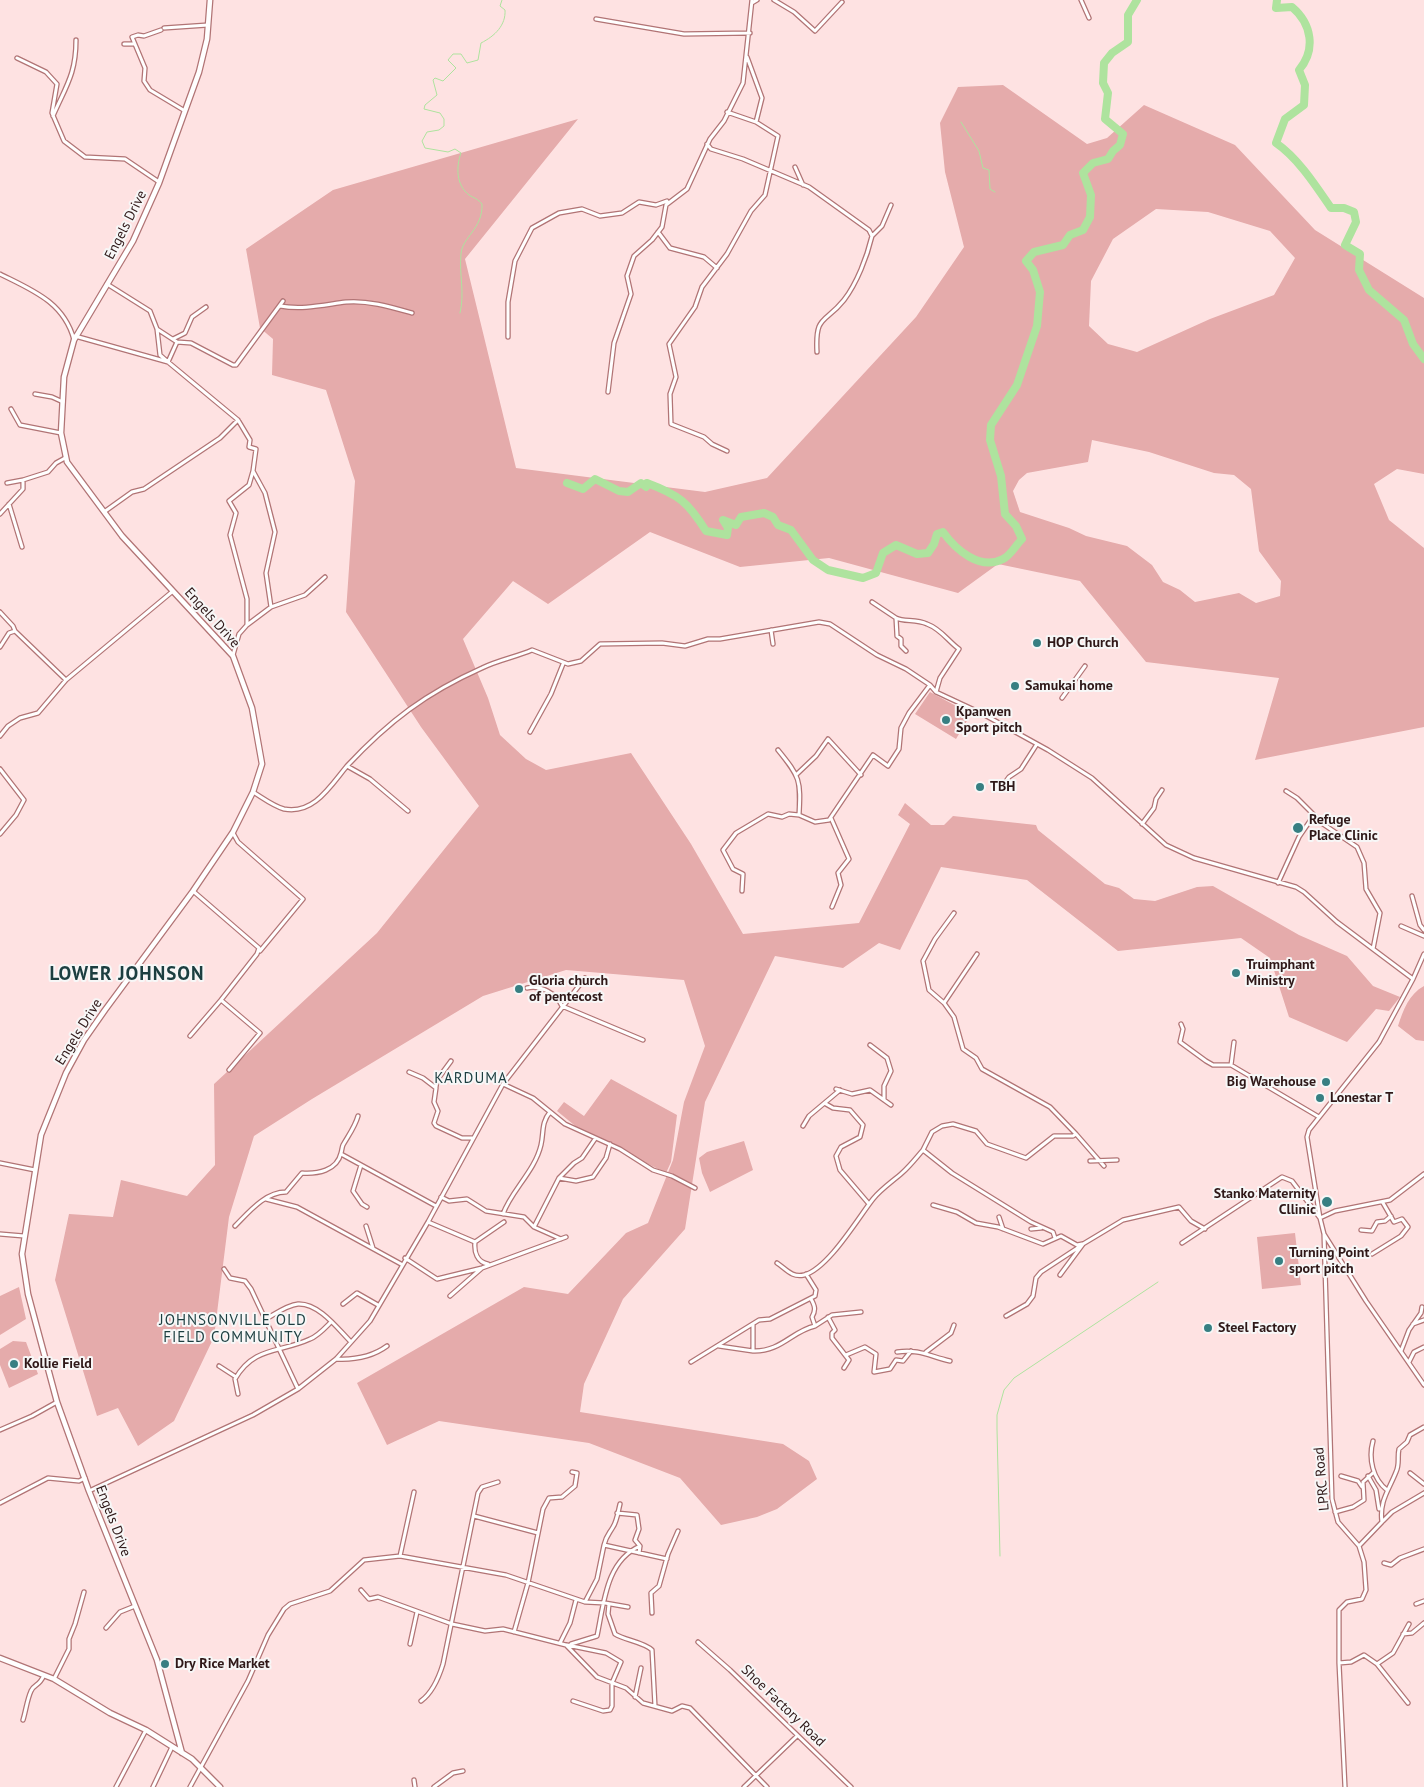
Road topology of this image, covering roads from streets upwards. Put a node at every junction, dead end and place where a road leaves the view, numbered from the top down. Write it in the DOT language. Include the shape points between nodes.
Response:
graph roads {
  1 [pos="210,0"];
  2 [pos="757,0"];
  3 [pos="774,0"];
  4 [pos="1081,0"];
  5 [pos="752,2"];
  6 [pos="842,2"];
  7 [pos="1089,18"];
  8 [pos="596,19"];
  9 [pos="208,25"];
  10 [pos="750,33"];
  11 [pos="76,40"];
  12 [pos="124,44"];
  13 [pos="135,44"];
  14 [pos="746,56"];
  15 [pos="17,58"];
  16 [pos="185,111"];
  17 [pos="727,112"];
  18 [pos="53,116"];
  19 [pos="756,122"];
  20 [pos="708,144"];
  21 [pos="795,167"];
  22 [pos="769,171"];
  23 [pos="159,183"];
  24 [pos="804,185"];
  25 [pos="671,201"];
  26 [pos="891,205"];
  27 [pos="658,232"];
  28 [pos="872,236"];
  29 [pos="717,268"];
  30 [pos="0,274"];
  31 [pos="107,284"];
  32 [pos="283,301"];
  33 [pos="280,306"];
  34 [pos="206,307"];
  35 [pos="412,313"];
  36 [pos="157,329"];
  37 [pos="508,337"];
  38 [pos="74,338"];
  39 [pos="175,340"];
  40 [pos="817,352"];
  41 [pos="168,362"];
  42 [pos="608,392"];
  43 [pos="35,394"];
  44 [pos="63,403"];
  45 [pos="11,409"];
  46 [pos="238,420"];
  47 [pos="61,433"];
  48 [pos="727,451"];
  49 [pos="65,458"];
  50 [pos="253,471"];
  51 [pos="23,480"];
  52 [pos="7,483"];
  53 [pos="10,504"];
  54 [pos="104,512"];
  55 [pos="0,514"];
  56 [pos="22,547"];
  57 [pos="325,577"];
  58 [pos="172,591"];
  59 [pos="872,602"];
  60 [pos="271,607"];
  61 [pos="0,612"];
  62 [pos="896,618"];
  63 [pos="248,626"];
  64 [pos="771,630"];
  65 [pos="15,631"];
  66 [pos="773,644"];
  67 [pos="0,647"];
  68 [pos="906,651"];
  69 [pos="233,656"];
  70 [pos="563,664"];
  71 [pos="1085,666"];
  72 [pos="66,680"];
  73 [pos="930,685"];
  74 [pos="936,692"];
  75 [pos="1062,698"];
  76 [pos="530,732"];
  77 [pos="0,736"];
  78 [pos="1037,744"];
  79 [pos="778,750"];
  80 [pos="347,766"];
  81 [pos="0,769"];
  82 [pos="797,774"];
  83 [pos="861,775"];
  84 [pos="1001,788"];
  85 [pos="1162,790"];
  86 [pos="253,792"];
  87 [pos="1286,792"];
  88 [pos="408,811"];
  89 [pos="799,815"];
  90 [pos="1314,815"];
  91 [pos="831,818"];
  92 [pos="1142,824"];
  93 [pos="232,832"];
  94 [pos="0,834"];
  95 [pos="1278,883"];
  96 [pos="742,890"];
  97 [pos="193,891"];
  98 [pos="1412,896"];
  99 [pos="832,907"];
  100 [pos="954,913"];
  101 [pos="1401,926"];
  102 [pos="1424,930"];
  103 [pos="1424,936"];
  104 [pos="1373,949"];
  105 [pos="260,951"];
  106 [pos="977,954"];
  107 [pos="1424,954"];
  108 [pos="585,978"];
  109 [pos="1413,979"];
  110 [pos="527,988"];
  111 [pos="221,1000"];
  112 [pos="944,1003"];
  113 [pos="562,1006"];
  114 [pos="1181,1024"];
  115 [pos="190,1036"];
  116 [pos="643,1040"];
  117 [pos="1234,1042"];
  118 [pos="870,1045"];
  119 [pos="451,1061"];
  120 [pos="1231,1065"];
  121 [pos="229,1070"];
  122 [pos="409,1072"];
  123 [pos="503,1084"];
  124 [pos="436,1088"];
  125 [pos="884,1100"];
  126 [pos="826,1104"];
  127 [pos="891,1105"];
  128 [pos="550,1112"];
  129 [pos="358,1116"];
  130 [pos="1319,1117"];
  131 [pos="803,1126"];
  132 [pos="1076,1134"];
  133 [pos="473,1138"];
  134 [pos="594,1139"];
  135 [pos="610,1144"];
  136 [pos="923,1150"];
  137 [pos="341,1154"];
  138 [pos="1117,1160"];
  139 [pos="1090,1161"];
  140 [pos="1099,1161"];
  141 [pos="0,1163"];
  142 [pos="361,1165"];
  143 [pos="1104,1166"];
  144 [pos="35,1170"];
  145 [pos="1424,1174"];
  146 [pos="559,1178"];
  147 [pos="695,1188"];
  148 [pos="441,1197"];
  149 [pos="266,1199"];
  150 [pos="1383,1203"];
  151 [pos="869,1204"];
  152 [pos="436,1206"];
  153 [pos="933,1206"];
  154 [pos="367,1207"];
  155 [pos="503,1214"];
  156 [pos="1391,1216"];
  157 [pos="999,1217"];
  158 [pos="1320,1218"];
  159 [pos="428,1222"];
  160 [pos="504,1222"];
  161 [pos="235,1226"];
  162 [pos="366,1226"];
  163 [pos="534,1227"];
  164 [pos="1042,1228"];
  165 [pos="1003,1229"];
  166 [pos="1031,1229"];
  167 [pos="1205,1229"];
  168 [pos="1361,1230"];
  169 [pos="0,1234"];
  170 [pos="1324,1234"];
  171 [pos="24,1236"];
  172 [pos="566,1237"];
  173 [pos="1056,1238"];
  174 [pos="561,1239"];
  175 [pos="475,1242"];
  176 [pos="1182,1243"];
  177 [pos="1083,1244"];
  178 [pos="373,1249"];
  179 [pos="1372,1254"];
  180 [pos="405,1258"];
  181 [pos="777,1263"];
  182 [pos="401,1264"];
  183 [pos="490,1264"];
  184 [pos="482,1268"];
  185 [pos="224,1269"];
  186 [pos="806,1274"];
  187 [pos="1060,1275"];
  188 [pos="450,1296"];
  189 [pos="811,1299"];
  190 [pos="343,1304"];
  191 [pos="378,1305"];
  192 [pos="1422,1307"];
  193 [pos="861,1312"];
  194 [pos="1006,1316"];
  195 [pos="828,1317"];
  196 [pos="266,1319"];
  197 [pos="1424,1320"];
  198 [pos="331,1322"];
  199 [pos="753,1325"];
  200 [pos="954,1325"];
  201 [pos="1412,1325"];
  202 [pos="815,1326"];
  203 [pos="350,1342"];
  204 [pos="388,1346"];
  205 [pos="719,1346"];
  206 [pos="1424,1347"];
  207 [pos="279,1348"];
  208 [pos="753,1351"];
  209 [pos="911,1351"];
  210 [pos="1401,1351"];
  211 [pos="897,1352"];
  212 [pos="926,1352"];
  213 [pos="846,1355"];
  214 [pos="336,1359"];
  215 [pos="950,1361"];
  216 [pos="691,1362"];
  217 [pos="1409,1363"];
  218 [pos="220,1366"];
  219 [pos="844,1368"];
  220 [pos="236,1377"];
  221 [pos="1424,1385"];
  222 [pos="298,1389"];
  223 [pos="238,1394"];
  224 [pos="57,1402"];
  225 [pos="1424,1427"];
  226 [pos="0,1430"];
  227 [pos="1373,1441"];
  228 [pos="572,1472"];
  229 [pos="1374,1472"];
  230 [pos="1410,1473"];
  231 [pos="1341,1476"];
  232 [pos="1368,1476"];
  233 [pos="85,1478"];
  234 [pos="498,1482"];
  235 [pos="1424,1484"];
  236 [pos="1363,1487"];
  237 [pos="1387,1490"];
  238 [pos="89,1491"];
  239 [pos="414,1492"];
  240 [pos="1424,1494"];
  241 [pos="0,1503"];
  242 [pos="620,1504"];
  243 [pos="1335,1512"];
  244 [pos="617,1513"];
  245 [pos="474,1516"];
  246 [pos="1382,1520"];
  247 [pos="678,1531"];
  248 [pos="538,1533"];
  249 [pos="604,1545"];
  250 [pos="640,1546"];
  251 [pos="1359,1546"];
  252 [pos="1424,1549"];
  253 [pos="629,1550"];
  254 [pos="639,1553"];
  255 [pos="400,1556"];
  256 [pos="666,1560"];
  257 [pos="1384,1563"];
  258 [pos="462,1569"];
  259 [pos="528,1583"];
  260 [pos="361,1590"];
  261 [pos="84,1592"];
  262 [pos="576,1600"];
  263 [pos="1424,1601"];
  264 [pos="585,1602"];
  265 [pos="607,1603"];
  266 [pos="1416,1604"];
  267 [pos="135,1606"];
  268 [pos="628,1607"];
  269 [pos="417,1612"];
  270 [pos="652,1613"];
  271 [pos="1424,1623"];
  272 [pos="452,1624"];
  273 [pos="1409,1624"];
  274 [pos="106,1628"];
  275 [pos="514,1632"];
  276 [pos="1403,1634"];
  277 [pos="698,1642"];
  278 [pos="410,1644"];
  279 [pos="560,1644"];
  280 [pos="566,1645"];
  281 [pos="0,1658"];
  282 [pos="1339,1664"];
  283 [pos="1377,1664"];
  284 [pos="641,1668"];
  285 [pos="44,1675"];
  286 [pos="54,1679"];
  287 [pos="612,1683"];
  288 [pos="635,1698"];
  289 [pos="421,1701"];
  290 [pos="573,1702"];
  291 [pos="1408,1703"];
  292 [pos="656,1706"];
  293 [pos="23,1720"];
  294 [pos="146,1730"];
  295 [pos="798,1736"];
  296 [pos="172,1747"];
  297 [pos="182,1753"];
  298 [pos="202,1768"];
  299 [pos="463,1771"];
  300 [pos="756,1776"];
  301 [pos="414,1780"];
  302 [pos="116,1787"];
  303 [pos="153,1787"];
  304 [pos="190,1787"];
  305 [pos="220,1787"];
  306 [pos="415,1787"];
  307 [pos="434,1787"];
  308 [pos="744,1787"];
  309 [pos="766,1787"];
  310 [pos="851,1787"];
  311 [pos="1345,1787"];
  1 -- 9 [label="street, Engels Drive"];
  2 -- 5 [label="street"];
  3 -- 6 [label="street" via="815,31"];
  4 -- 7 [label="street"];
  5 -- 10 [label="street"];
  8 -- 10 [label="street" via="684,34"];
  9 -- 13 [label="street" via="138,35 132,37"];
  9 -- 16 [label="street, Engels Drive" via="204,52"];
  10 -- 14 [label="street"];
  11 -- 18 [label="street" via="76,63"];
  12 -- 13 [label="street"];
  13 -- 16 [label="street" via="145,68 144,81 150,90"];
  14 -- 17 [label="street" via="744,83"];
  14 -- 19 [label="street" via="762,98"];
  15 -- 18 [label="street" via="46,72 57,84"];
  16 -- 23 [label="street, Engels Drive"];
  17 -- 19 [label="street"];
  17 -- 20 [label="street"];
  18 -- 23 [label="street" via="64,141 85,157 125,159"];
  19 -- 22 [label="street" via="778,136"];
  20 -- 22 [label="street" via="711,149 743,158"];
  20 -- 25 [label="street" via="687,188"];
  21 -- 24 [label="street"];
  22 -- 24 [label="street"];
  22 -- 29 [label="street" via="765,195 751,211"];
  23 -- 31 [label="street, Engels Drive" via="133,241"];
  24 -- 28 [label="street" via="869,230"];
  25 -- 27 [label="street" via="666,205"];
  25 -- 37 [label="street" via="656,205 639,202 622,213 600,216 582,209 559,213 532,228 515,261 508,302"];
  26 -- 28 [label="street" via="882,226"];
  27 -- 29 [label="street" via="670,248 704,257"];
  27 -- 42 [label="street" via="634,256 627,276 631,294 614,343"];
  28 -- 40 [label="street" via="853,287 842,303 820,323 816,333"];
  29 -- 48 [label="street" via="702,287 688,318 669,344 676,377 670,394 671,424 704,437"];
  30 -- 38 [label="street" via="42,294 70,325"];
  31 -- 36 [label="street" via="150,311"];
  31 -- 38 [label="street, Engels Drive"];
  32 -- 33 [label="street"];
  33 -- 35 [label="street" via="300,309 347,302 384,305"];
  33 -- 39 [label="street" via="233,366 191,343"];
  34 -- 39 [label="street" via="192,317 185,333"];
  36 -- 39 [label="street"];
  36 -- 41 [label="street" via="160,355"];
  38 -- 41 [label="street"];
  38 -- 44 [label="street, Engels Drive" via="64,373"];
  39 -- 41 [label="street"];
  41 -- 46 [label="street"];
  43 -- 44 [label="street"];
  44 -- 47 [label="street, Engels Drive"];
  45 -- 47 [label="street" via="20,425"];
  46 -- 50 [label="street" via="250,440 249,447 256,450"];
  46 -- 54 [label="street" via="220,438"];
  47 -- 49 [label="street, Engels Drive"];
  49 -- 51 [label="street" via="48,472"];
  49 -- 54 [label="street, Engels Drive"];
  50 -- 60 [label="street" via="265,493 275,532 266,573"];
  50 -- 63 [label="street" via="249,485 229,501 236,513 230,535 246,599"];
  51 -- 52 [label="street"];
  51 -- 53 [label="street" via="23,489"];
  53 -- 55 [label="street"];
  53 -- 56 [label="street"];
  54 -- 58 [label="street, Engels Drive"];
  57 -- 60 [label="street" via="305,595"];
  58 -- 69 [label="street, Engels Drive"];
  58 -- 72 [label="street"];
  59 -- 62 [label="street"];
  60 -- 63 [label="street"];
  61 -- 65 [label="street"];
  62 -- 68 [label="street" via="897,636"];
  62 -- 74 [label="street" via="929,624 959,649 940,678"];
  63 -- 69 [label="street" via="239,634"];
  64 -- 66 [label="street"];
  64 -- 70 [label="street" via="708,639 685,646 600,644 581,661"];
  64 -- 73 [label="street" via="820,622 830,624"];
  65 -- 67 [label="street" via="9,633"];
  65 -- 72 [label="street"];
  69 -- 86 [label="street, Engels Drive" via="252,708 262,756"];
  70 -- 76 [label="street"];
  70 -- 80 [label="street" via="532,650 482,668 400,714"];
  71 -- 75 [label="street"];
  72 -- 77 [label="street" via="38,713 20,718"];
  73 -- 74 [label="street"];
  73 -- 83 [label="street" via="901,728 899,749 888,766 874,755"];
  74 -- 78 [label="street"];
  78 -- 84 [label="street" via="1021,769"];
  78 -- 92 [label="street" via="1092,778"];
  79 -- 82 [label="street"];
  80 -- 86 [label="street" via="320,798 306,808 284,809"];
  80 -- 88 [label="street" via="370,779"];
  81 -- 94 [label="street" via="24,800"];
  82 -- 83 [label="street" via="828,739"];
  82 -- 89 [label="street"];
  83 -- 91 [label="street"];
  85 -- 92 [label="street"];
  86 -- 93 [label="street, Engels Drive"];
  87 -- 90 [label="street" via="1295,796"];
  89 -- 91 [label="street" via="815,822"];
  89 -- 96 [label="street" via="789,814 782,818 768,814 736,832 723,850 733,869 743,874"];
  90 -- 95 [label="street" via="1299,837"];
  90 -- 104 [label="street" via="1357,847 1361,855 1366,889 1380,913"];
  91 -- 99 [label="street" via="849,859 838,873 841,885"];
  92 -- 95 [label="street" via="1166,845 1194,858"];
  93 -- 97 [label="street, Engels Drive"];
  93 -- 105 [label="street" via="238,842 303,899"];
  95 -- 104 [label="street" via="1304,892"];
  97 -- 105 [label="street"];
  97 -- 144 [label="street, Engels Drive" via="84,1040 41,1135"];
  98 -- 102 [label="street"];
  100 -- 112 [label="street" via="923,961 930,990"];
  101 -- 103 [label="street"];
  104 -- 109 [label="street"];
  105 -- 111 [label="street"];
  106 -- 112 [label="street"];
  107 -- 109 [label="street"];
  108 -- 113 [label="street"];
  109 -- 130 [label="street" via="1378,1042"];
  110 -- 113 [label="street" via="547,991 559,999"];
  111 -- 115 [label="street"];
  111 -- 121 [label="street" via="260,1033"];
  112 -- 132 [label="street" via="954,1016 963,1049 976,1058 982,1069 1050,1107"];
  113 -- 116 [label="street"];
  113 -- 123 [label="street"];
  114 -- 120 [label="street" via="1180,1042 1213,1065"];
  117 -- 120 [label="street"];
  118 -- 125 [label="street" via="887,1058 891,1071 884,1086"];
  119 -- 124 [label="street" via="437,1080"];
  120 -- 130 [label="street"];
  122 -- 124 [label="street"];
  123 -- 128 [label="street" via="533,1098"];
  123 -- 133 [label="street"];
  124 -- 133 [label="street" via="436,1126 462,1138"];
  125 -- 126 [label="street" via="870,1090 852,1094 838,1089"];
  125 -- 127 [label="street"];
  126 -- 131 [label="street" via="809,1116"];
  126 -- 151 [label="street" via="850,1110 863,1125 860,1137 841,1147 836,1156 840,1170"];
  128 -- 134 [label="street"];
  128 -- 155 [label="street" via="544,1121 541,1145"];
  129 -- 137 [label="street"];
  130 -- 158 [label="street" via="1307,1137"];
  132 -- 136 [label="street" via="1054,1136 1026,1158 987,1144 976,1131 953,1124 932,1132"];
  132 -- 140 [label="street"];
  133 -- 148 [label="street"];
  134 -- 135 [label="street"];
  134 -- 146 [label="street" via="582,1158"];
  135 -- 146 [label="street" via="606,1158 593,1177 576,1181"];
  135 -- 147 [label="street" via="653,1170"];
  136 -- 151 [label="street"];
  136 -- 164 [label="street" via="952,1173"];
  137 -- 142 [label="street"];
  137 -- 149 [label="street" via="329,1169 315,1174 302,1173 286,1192 278,1192"];
  138 -- 140 [label="street"];
  139 -- 140 [label="street"];
  140 -- 143 [label="street"];
  141 -- 144 [label="street"];
  142 -- 152 [label="street"];
  142 -- 154 [label="street" via="353,1191"];
  144 -- 171 [label="street, Engels Drive"];
  145 -- 150 [label="street" via="1402,1193"];
  146 -- 163 [label="street"];
  148 -- 152 [label="street"];
  148 -- 155 [label="street" via="449,1201 467,1199 486,1211"];
  149 -- 161 [label="street"];
  149 -- 178 [label="street" via="297,1207"];
  150 -- 156 [label="street"];
  150 -- 158 [label="street" via="1335,1211"];
  151 -- 186 [label="street" via="828,1257"];
  152 -- 159 [label="street"];
  153 -- 165 [label="street" via="957,1212 976,1223"];
  155 -- 163 [label="street" via="524,1217"];
  156 -- 168 [label="street" via="1386,1221 1377,1222 1372,1231"];
  156 -- 179 [label="street" via="1397,1222 1402,1219 1408,1227 1401,1236"];
  157 -- 165 [label="street"];
  158 -- 167 [label="street" via="1292,1181 1282,1177"];
  158 -- 170 [label="street"];
  159 -- 175 [label="street"];
  159 -- 180 [label="street"];
  160 -- 175 [label="street"];
  162 -- 178 [label="street"];
  163 -- 174 [label="street"];
  164 -- 166 [label="street"];
  164 -- 173 [label="street" via="1053,1232"];
  165 -- 173 [label="street" via="1043,1244"];
  167 -- 176 [label="street"];
  167 -- 177 [label="street" via="1191,1221 1179,1207 1123,1220"];
  169 -- 171 [label="street"];
  170 -- 210 [label="street"];
  170 -- 243 [label="street, LPRC Road"];
  171 -- 224 [label="street, Engels Drive" via="22,1254 28,1294"];
  172 -- 174 [label="street"];
  173 -- 177 [label="street" via="1061,1236 1078,1245"];
  174 -- 183 [label="street"];
  175 -- 183 [label="street" via="474,1251 478,1258 482,1263"];
  177 -- 187 [label="street"];
  177 -- 194 [label="street" via="1041,1272 1028,1304"];
  178 -- 182 [label="street"];
  180 -- 182 [label="street"];
  180 -- 184 [label="street" via="437,1279"];
  181 -- 186 [label="street" via="791,1275"];
  182 -- 191 [label="street"];
  183 -- 184 [label="street"];
  184 -- 188 [label="street"];
  185 -- 196 [label="street" via="232,1280 245,1281"];
  186 -- 189 [label="street" via="816,1290"];
  189 -- 199 [label="street"];
  189 -- 202 [label="street" via="815,1305 816,1312 812,1317"];
  190 -- 191 [label="street" via="357,1293"];
  191 -- 203 [label="street" via="370,1321"];
  192 -- 201 [label="street"];
  193 -- 195 [label="street"];
  195 -- 202 [label="street"];
  195 -- 213 [label="street" via="835,1330 832,1338"];
  196 -- 198 [label="street" via="296,1304 303,1304"];
  196 -- 207 [label="street"];
  197 -- 201 [label="street"];
  198 -- 203 [label="street"];
  198 -- 207 [label="street" via="310,1339"];
  199 -- 205 [label="street"];
  199 -- 208 [label="street"];
  200 -- 212 [label="street" via="951,1333"];
  201 -- 210 [label="street"];
  202 -- 208 [label="street" via="782,1345"];
  203 -- 214 [label="street"];
  204 -- 214 [label="street" via="376,1354"];
  205 -- 208 [label="street"];
  205 -- 216 [label="street"];
  206 -- 217 [label="street" via="1414,1352"];
  207 -- 220 [label="street" via="251,1360"];
  207 -- 222 [label="street"];
  209 -- 211 [label="street"];
  209 -- 212 [label="street"];
  209 -- 213 [label="street" via="903,1361 896,1360 890,1369 874,1372 876,1354 873,1350 865,1347"];
  210 -- 217 [label="street"];
  212 -- 215 [label="street"];
  213 -- 219 [label="street" via="849,1362"];
  214 -- 222 [label="street"];
  217 -- 221 [label="street"];
  218 -- 220 [label="street"];
  220 -- 223 [label="street"];
  222 -- 238 [label="street" via="253,1416"];
  224 -- 226 [label="street"];
  224 -- 233 [label="street, Engels Drive"];
  225 -- 237 [label="street" via="1410,1435 1399,1448 1397,1471"];
  227 -- 229 [label="street" via="1370,1453"];
  228 -- 248 [label="street" via="577,1473 575,1486 562,1497 549,1498"];
  229 -- 232 [label="street"];
  229 -- 237 [label="street"];
  230 -- 235 [label="street"];
  231 -- 236 [label="street" via="1358,1481"];
  232 -- 236 [label="street"];
  232 -- 246 [label="street" via="1376,1490"];
  233 -- 238 [label="street, Engels Drive"];
  233 -- 241 [label="street" via="79,1481 48,1478"];
  234 -- 245 [label="street" via="482,1487"];
  236 -- 243 [label="street" via="1364,1500 1352,1508"];
  237 -- 246 [label="street" via="1382,1501"];
  238 -- 267 [label="street, Engels Drive"];
  239 -- 255 [label="street"];
  240 -- 246 [label="street"];
  242 -- 244 [label="street"];
  243 -- 251 [label="street, LPRC Road" via="1338,1522"];
  244 -- 249 [label="street"];
  244 -- 250 [label="street" via="636,1516 639,1529 636,1540"];
  245 -- 248 [label="street"];
  245 -- 258 [label="street"];
  246 -- 251 [label="street"];
  247 -- 256 [label="street"];
  248 -- 259 [label="street"];
  249 -- 253 [label="street"];
  249 -- 264 [label="street" via="597,1579"];
  250 -- 253 [label="street"];
  250 -- 254 [label="street"];
  251 -- 282 [label="street, LPRC Road" via="1366,1590 1362,1599 1347,1602 1339,1610"];
  252 -- 257 [label="street" via="1391,1565"];
  253 -- 254 [label="street"];
  253 -- 265 [label="street" via="610,1578"];
  254 -- 256 [label="street"];
  255 -- 258 [label="street"];
  255 -- 298 [label="street" via="364,1560 330,1591 284,1609"];
  256 -- 270 [label="street" via="658,1586 651,1593"];
  258 -- 259 [label="street" via="506,1575"];
  258 -- 272 [label="street"];
  259 -- 262 [label="street"];
  259 -- 275 [label="street"];
  260 -- 269 [label="street" via="369,1599 378,1597"];
  261 -- 286 [label="street" via="68,1639 69,1649"];
  262 -- 264 [label="street"];
  262 -- 279 [label="street"];
  263 -- 266 [label="street"];
  264 -- 265 [label="street"];
  265 -- 268 [label="street"];
  265 -- 280 [label="street" via="597,1636"];
  265 -- 292 [label="street" via="615,1634 652,1650"];
  267 -- 274 [label="street" via="120,1612"];
  267 -- 297 [label="street, Engels Drive" via="157,1660"];
  269 -- 272 [label="street"];
  269 -- 278 [label="street"];
  271 -- 276 [label="street" via="1412,1633"];
  272 -- 275 [label="street" via="485,1631 503,1629"];
  272 -- 289 [label="street" via="440,1672"];
  273 -- 276 [label="street"];
  275 -- 279 [label="street"];
  276 -- 283 [label="street" via="1393,1653"];
  277 -- 295 [label="street, Shoe Factory Road"];
  279 -- 280 [label="street"];
  280 -- 287 [label="street" via="597,1677"];
  280 -- 287 [label="street" via="606,1653 620,1660"];
  281 -- 285 [label="street"];
  282 -- 283 [label="street" via="1364,1655"];
  282 -- 311 [label="street, LPRC Road"];
  283 -- 291 [label="street"];
  284 -- 288 [label="street"];
  285 -- 286 [label="street"];
  285 -- 293 [label="street" via="41,1684 31,1691"];
  286 -- 294 [label="street"];
  287 -- 288 [label="street" via="626,1688"];
  287 -- 290 [label="street" via="610,1710"];
  288 -- 292 [label="street"];
  292 -- 300 [label="street" via="672,1711 682,1706 690,1708"];
  294 -- 296 [label="street"];
  294 -- 302 [label="street"];
  295 -- 300 [label="street"];
  295 -- 310 [label="street, Shoe Factory Road"];
  296 -- 297 [label="street"];
  296 -- 303 [label="street"];
  297 -- 298 [label="street"];
  298 -- 304 [label="street"];
  298 -- 305 [label="street"];
  299 -- 307 [label="street" via="453,1773"];
  300 -- 308 [label="street"];
  300 -- 309 [label="street"];
  301 -- 306 [label="street"];
}
